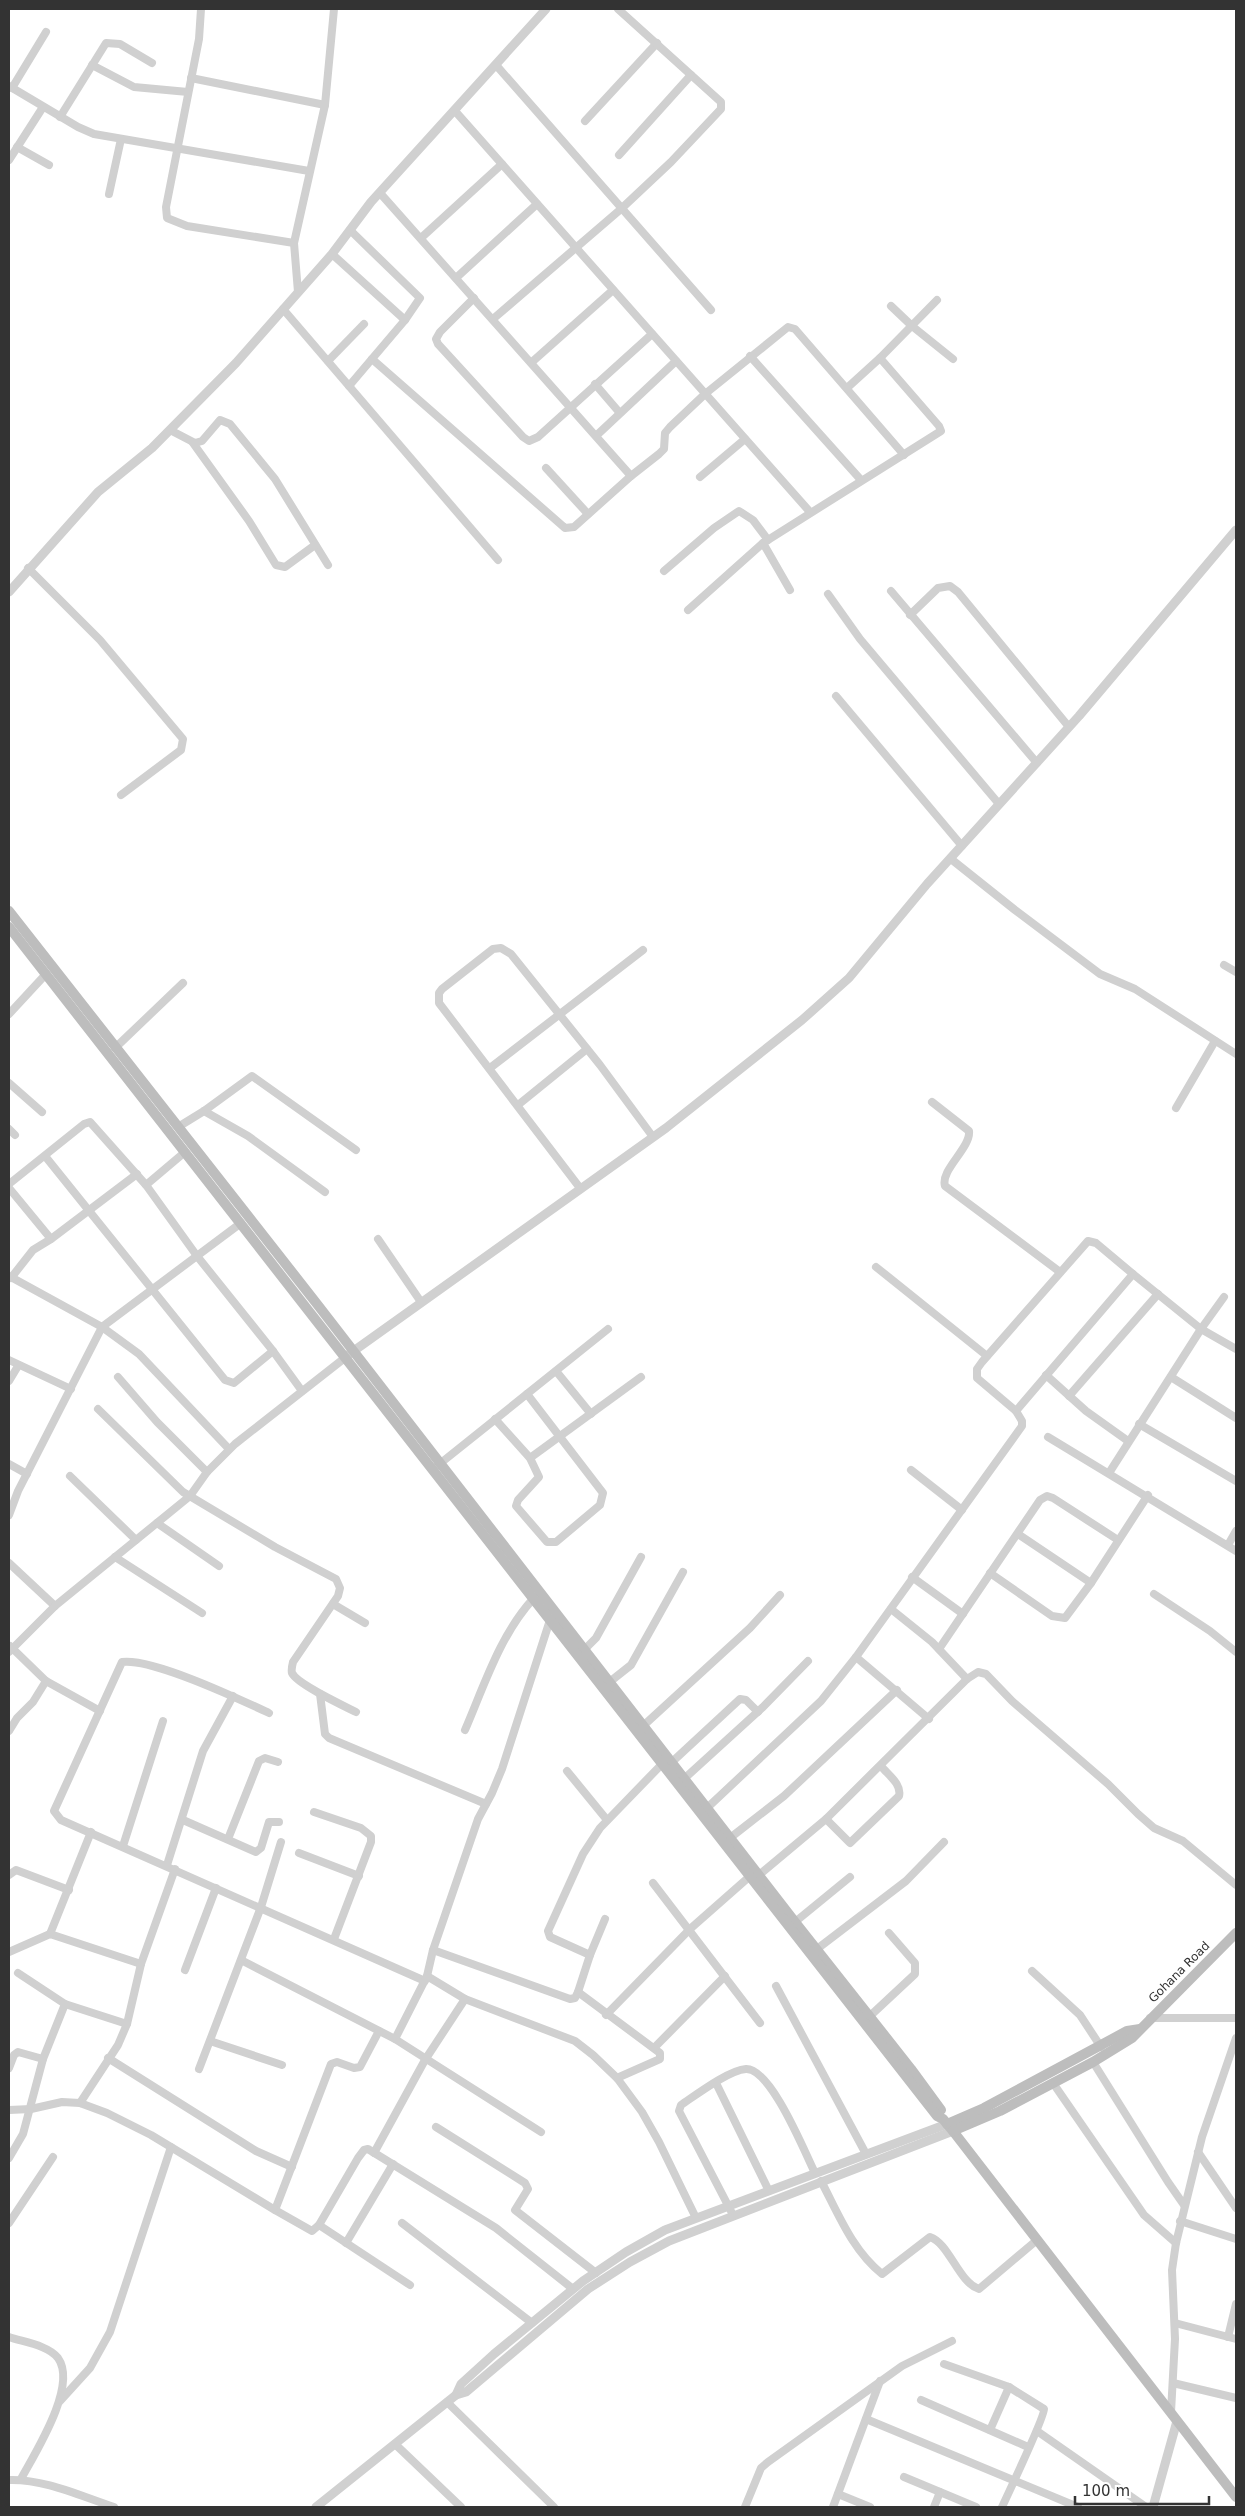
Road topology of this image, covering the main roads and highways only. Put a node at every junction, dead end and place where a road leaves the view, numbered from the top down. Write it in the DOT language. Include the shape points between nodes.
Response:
graph roads {
  1 [pos="9,911"];
  2 [pos="9,927"];
  3 [pos="350,1354"];
  4 [pos="437,1466"];
  5 [pos="562,1628"];
  6 [pos="606,1685"];
  7 [pos="667,1763"];
  8 [pos="754,1876"];
  9 [pos="1236,1933"];
  10 [pos="1140,2028"];
  11 [pos="948,2125"];
  12 [pos="1236,2497"];
  1 -- 3 [label="main road"];
  2 -- 3 [label="main road" via="241,1223"];
  3 -- 4 [label="main road"];
  4 -- 5 [label="main road"];
  4 -- 5 [label="main road" via="533,1599 550,1620"];
  5 -- 6 [label="main road"];
  5 -- 6 [label="main road" via="585,1650"];
  6 -- 7 [label="main road"];
  6 -- 7 [label="main road" via="643,1726"];
  7 -- 8 [label="main road"];
  7 -- 8 [label="main road" via="685,1778"];
  8 -- 11 [label="main road" via="937,2116"];
  8 -- 11 [label="main road" via="795,1922 917,2076"];
  9 -- 10 [label="main road, Gohana Road"];
  10 -- 11 [label="main road"];
  10 -- 11 [label="main road, Gohana Road" via="1132,2038 1093,2062 1000,2111"];
  11 -- 12 [label="main road"];
}
